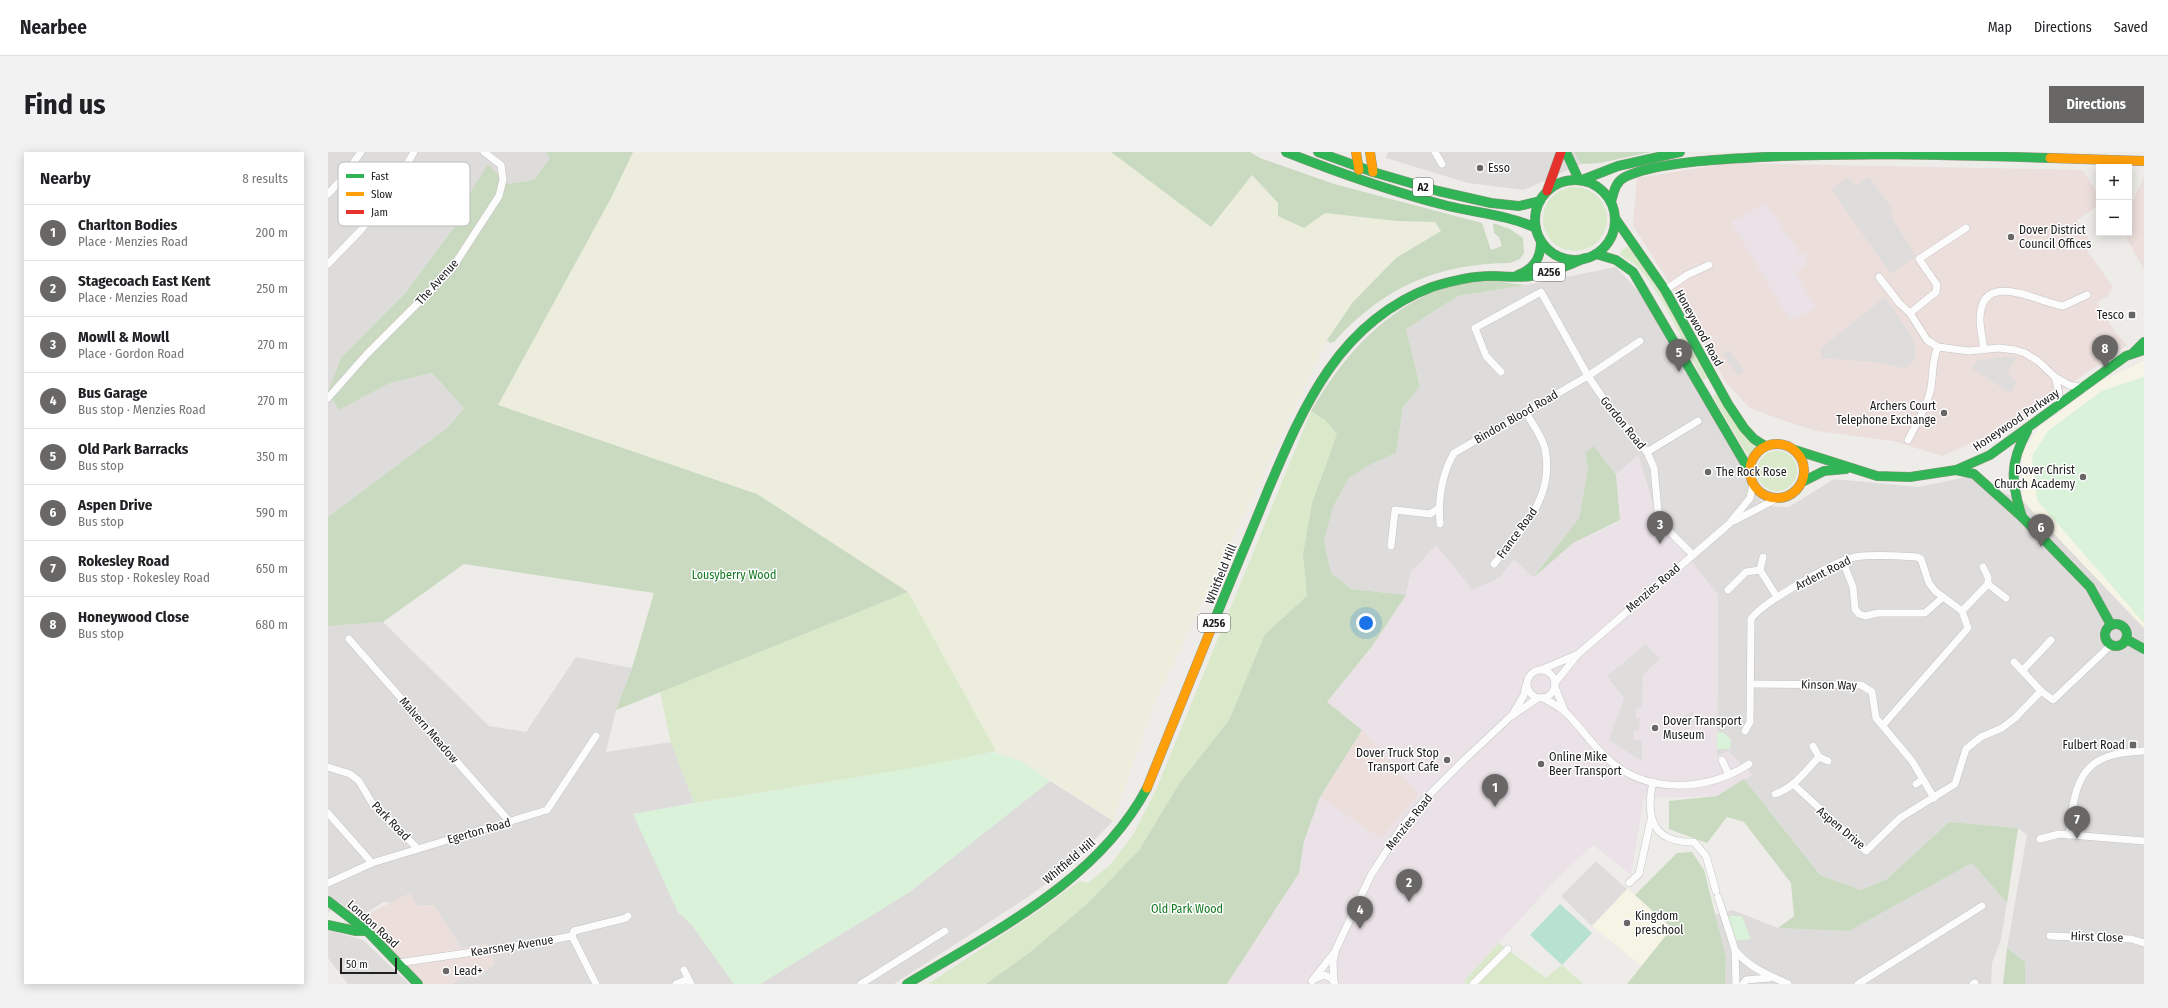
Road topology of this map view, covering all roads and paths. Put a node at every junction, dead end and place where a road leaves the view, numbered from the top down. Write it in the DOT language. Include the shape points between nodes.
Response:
graph roads {
  1 [pos="361,152"];
  2 [pos="414,152"];
  3 [pos="484,152"];
  4 [pos="1286,152"];
  5 [pos="1318,152"];
  6 [pos="1356,152"];
  7 [pos="1370,152"];
  8 [pos="1435,152"];
  9 [pos="1561,152"];
  10 [pos="1566,152"];
  11 [pos="1680,152"];
  12 [pos="2144,161"];
  13 [pos="353,162"];
  14 [pos="408,162"];
  15 [pos="1442,164"];
  16 [pos="1357,166"];
  17 [pos="1373,172"];
  18 [pos="1580,180"];
  19 [pos="338,181"];
  20 [pos="1374,186"];
  21 [pos="1547,191"];
  22 [pos="328,194"];
  23 [pos="1540,201"];
  24 [pos="1611,202"];
  25 [pos="1615,218"];
  26 [pos="364,226"];
  27 [pos="1536,228"];
  28 [pos="1966,228"];
  29 [pos="1541,241"];
  30 [pos="1596,254"];
  31 [pos="1586,258"];
  32 [pos="328,264"];
  33 [pos="1709,265"];
  34 [pos="1510,276"];
  35 [pos="1879,277"];
  36 [pos="1665,290"];
  37 [pos="2087,295"];
  38 [pos="1910,313"];
  39 [pos="1640,341"];
  40 [pos="2144,342"];
  41 [pos="1938,347"];
  42 [pos="1984,350"];
  43 [pos="2144,350"];
  44 [pos="2134,352"];
  45 [pos="1501,372"];
  46 [pos="1588,376"];
  47 [pos="2055,377"];
  48 [pos="2084,388"];
  49 [pos="328,398"];
  50 [pos="2057,408"];
  51 [pos="1525,411"];
  52 [pos="1698,421"];
  53 [pos="2029,428"];
  54 [pos="1908,440"];
  55 [pos="1765,446"];
  56 [pos="1795,450"];
  57 [pos="1647,452"];
  58 [pos="1851,469"];
  59 [pos="1749,470"];
  60 [pos="1956,470"];
  61 [pos="1802,482"];
  62 [pos="1753,484"];
  63 [pos="1778,498"];
  64 [pos="1439,508"];
  65 [pos="2022,517"];
  66 [pos="1440,524"];
  67 [pos="1729,524"];
  68 [pos="1391,546"];
  69 [pos="1692,554"];
  70 [pos="1763,557"];
  71 [pos="1843,562"];
  72 [pos="1494,564"];
  73 [pos="1983,567"];
  74 [pos="1760,570"];
  75 [pos="1988,584"];
  76 [pos="1728,590"];
  77 [pos="1777,597"];
  78 [pos="1943,597"];
  79 [pos="2006,598"];
  80 [pos="1962,611"];
  81 [pos="2111,625"];
  82 [pos="349,639"];
  83 [pos="2126,639"];
  84 [pos="2051,640"];
  85 [pos="2111,644"];
  86 [pos="2144,649"];
  87 [pos="1578,654"];
  88 [pos="2014,662"];
  89 [pos="1543,669"];
  90 [pos="2023,670"];
  91 [pos="1526,683"];
  92 [pos="1751,684"];
  93 [pos="1555,685"];
  94 [pos="2041,690"];
  95 [pos="1540,698"];
  96 [pos="1565,712"];
  97 [pos="1510,717"];
  98 [pos="1883,725"];
  99 [pos="1745,732"];
  100 [pos="596,736"];
  101 [pos="1813,746"];
  102 [pos="2144,751"];
  103 [pos="1819,757"];
  104 [pos="1722,760"];
  105 [pos="1828,761"];
  106 [pos="1749,764"];
  107 [pos="328,767"];
  108 [pos="1729,776"];
  109 [pos="1923,779"];
  110 [pos="1653,782"];
  111 [pos="1793,784"];
  112 [pos="1916,784"];
  113 [pos="1775,794"];
  114 [pos="1934,798"];
  115 [pos="328,813"];
  116 [pos="1651,819"];
  117 [pos="509,821"];
  118 [pos="2069,835"];
  119 [pos="2040,839"];
  120 [pos="2144,841"];
  121 [pos="417,848"];
  122 [pos="372,863"];
  123 [pos="328,883"];
  124 [pos="1629,883"];
  125 [pos="328,901"];
  126 [pos="1982,906"];
  127 [pos="628,916"];
  128 [pos="328,925"];
  129 [pos="945,930"];
  130 [pos="367,931"];
  131 [pos="572,936"];
  132 [pos="2050,936"];
  133 [pos="2144,943"];
  134 [pos="1336,949"];
  135 [pos="1508,950"];
  136 [pos="1735,950"];
  137 [pos="398,963"];
  138 [pos="684,970"];
  139 [pos="1777,979"];
  140 [pos="690,981"];
  141 [pos="1312,983"];
  142 [pos="1335,983"];
  143 [pos="418,984"];
  144 [pos="596,984"];
  145 [pos="676,984"];
  146 [pos="861,984"];
  147 [pos="907,984"];
  148 [pos="1474,984"];
  149 [pos="1736,984"];
  150 [pos="1742,984"];
  151 [pos="1788,984"];
  152 [pos="1858,984"];
  1 -- 13 [label="street"];
  2 -- 14 [label="street"];
  3 -- 49 [label="street, The Avenue" via="501,165 503,180 499,196 486,219 451,270 366,355"];
  4 -- 20 [label="main road, A2"];
  5 -- 16 [label="main road, A2"];
  6 -- 16 [label="main road"];
  7 -- 17 [label="main road"];
  8 -- 15 [label="street"];
  9 -- 21 [label="main road"];
  10 -- 18 [label="main road"];
  11 -- 18 [label="main road" via="1632,161"];
  12 -- 24 [label="main road" via="1817,154 1705,160 1635,172 1625,177 1614,189"];
  16 -- 17 [label="main road, A2"];
  16 -- 20 [label="main road" via="1362,175"];
  17 -- 23 [label="main road, A2" via="1438,191 1501,205 1519,206"];
  18 -- 21 [label="main road" via="1562,182"];
  18 -- 24 [label="main road" via="1599,188"];
  19 -- 22 [label="street"];
  20 -- 27 [label="main road, A2" via="1451,207 1510,218"];
  21 -- 23 [label="main road"];
  23 -- 27 [label="main road" via="1535,217"];
  24 -- 25 [label="main road"];
  25 -- 30 [label="main road" via="1610,239"];
  25 -- 36 [label="main road, Honeywood Road"];
  26 -- 32 [label="street"];
  27 -- 29 [label="main road"];
  28 -- 38 [label="street" via="1919,258 1937,286 1936,292"];
  29 -- 31 [label="main road" via="1560,257 1573,260"];
  29 -- 34 [label="main road, Whitfield Hill / A256" via="1536,264 1521,274"];
  30 -- 31 [label="main road"];
  30 -- 59 [label="main road" via="1616,260 1633,272"];
  31 -- 34 [label="main road, Whitfield Hill / A256" via="1550,272"];
  33 -- 36 [label="street" via="1687,275"];
  34 -- 147 [label="main road, Whitfield Hill / A256" via="1448,281 1424,290 1381,315 1338,353 1304,406 1150,782 1127,822 1100,854 1039,902"];
  35 -- 38 [label="street"];
  36 -- 55 [label="main road, Honeywood Road" via="1728,404 1744,428"];
  37 -- 42 [label="street" via="2063,306 2004,289 1992,294 1982,306 1980,314"];
  38 -- 41 [label="street" via="1927,340"];
  39 -- 46 [label="street, Bindon Blood Road"];
  40 -- 44 [label="main road, Honeywood Parkway"];
  41 -- 42 [label="street"];
  41 -- 54 [label="street" via="1932,364 1929,393"];
  42 -- 47 [label="street" via="2008,348 2025,353"];
  43 -- 44 [label="main road, Honeywood Parkway"];
  44 -- 48 [label="main road, Honeywood Parkway"];
  45 -- 46 [label="street, Gordon Road" via="1486,356 1475,328 1541,292"];
  46 -- 51 [label="street, Bindon Blood Road"];
  46 -- 57 [label="street, Gordon Road"];
  47 -- 48 [label="street" via="2069,385"];
  47 -- 50 [label="street" via="2059,392"];
  48 -- 50 [label="main road, Honeywood Parkway"];
  50 -- 53 [label="main road, Honeywood Parkway"];
  51 -- 64 [label="street, Bindon Blood Road" via="1454,453 1446,467"];
  51 -- 72 [label="street, France Road" via="1544,448 1547,475 1545,488 1535,511"];
  52 -- 57 [label="street"];
  53 -- 60 [label="main road, Honeywood Parkway" via="1990,455"];
  53 -- 65 [label="main road" via="2016,449 2012,472"];
  55 -- 56 [label="main road" via="1780,443"];
  55 -- 59 [label="main road" via="1754,456"];
  56 -- 58 [label="main road, Honeywood Parkway"];
  56 -- 61 [label="main road" via="1803,461"];
  57 -- 69 [label="street, Gordon Road" via="1654,468 1658,511 1670,532"];
  58 -- 60 [label="main road, Honeywood Parkway" via="1892,477"];
  58 -- 61 [label="main road, Honeywood Parkway" via="1824,471"];
  59 -- 62 [label="main road"];
  60 -- 65 [label="main road" via="1974,474"];
  61 -- 63 [label="main road" via="1793,493"];
  62 -- 63 [label="main road" via="1763,495"];
  62 -- 67 [label="street, Menzies Road" via="1750,498"];
  63 -- 67 [label="street, Menzies Road"];
  64 -- 66 [label="street, Bindon Blood Road"];
  64 -- 68 [label="street" via="1430,514 1396,510"];
  65 -- 81 [label="main road" via="2090,587"];
  67 -- 69 [label="street, Menzies Road"];
  69 -- 87 [label="street, Menzies Road"];
  70 -- 74 [label="street"];
  71 -- 77 [label="street, Ardent Road"];
  71 -- 78 [label="street, Ardent Road" via="1854,557 1917,557 1921,559 1929,583"];
  71 -- 78 [label="street" via="1853,587 1855,609 1859,614 1866,616 1878,613 1925,613"];
  73 -- 75 [label="street"];
  74 -- 76 [label="street" via="1746,572"];
  74 -- 77 [label="street"];
  75 -- 79 [label="street"];
  75 -- 80 [label="street"];
  77 -- 92 [label="street, Ardent Road" via="1756,612 1751,619"];
  78 -- 80 [label="street, Ardent Road"];
  80 -- 98 [label="street" via="1968,628 1966,633"];
  81 -- 83 [label="main road" via="2119,624 2125,628"];
  81 -- 85 [label="main road" via="2105,633 2106,640"];
  82 -- 117 [label="street, Malvern Meadow"];
  83 -- 85 [label="main road" via="2121,645"];
  83 -- 86 [label="main road"];
  84 -- 90 [label="street"];
  85 -- 94 [label="street" via="2053,700"];
  87 -- 89 [label="street, Menzies Road"];
  87 -- 93 [label="street, Menzies Road"];
  88 -- 90 [label="street"];
  89 -- 91 [label="street" via="1531,673"];
  89 -- 93 [label="street" via="1550,673"];
  90 -- 94 [label="street"];
  91 -- 95 [label="street" via="1531,694"];
  91 -- 97 [label="street, Menzies Road" via="1524,695"];
  92 -- 98 [label="street, Kinson Way" via="1861,686 1872,692 1874,712"];
  92 -- 99 [label="street, Ardent Road" via="1750,722"];
  93 -- 95 [label="street" via="1550,695"];
  93 -- 96 [label="street"];
  94 -- 114 [label="street, Aspen Drive" via="2015,718 1966,749 1955,784"];
  95 -- 96 [label="street"];
  95 -- 97 [label="street, Menzies Road"];
  96 -- 110 [label="street" via="1610,761 1622,770"];
  97 -- 134 [label="street, Menzies Road" via="1437,787 1404,824 1372,875"];
  98 -- 109 [label="street, Kinson Way"];
  100 -- 117 [label="street, Egerton Road" via="547,810"];
  101 -- 103 [label="street"];
  102 -- 118 [label="street" via="2122,752 2100,758 2090,768 2077,785"];
  103 -- 105 [label="street"];
  103 -- 111 [label="street"];
  104 -- 108 [label="street"];
  106 -- 108 [label="street"];
  107 -- 121 [label="street, Park Road" via="350,774 360,781 372,803"];
  108 -- 110 [label="street" via="1716,781 1683,786"];
  109 -- 112 [label="street"];
  109 -- 114 [label="street, Kinson Way"];
  110 -- 116 [label="street" via="1650,796"];
  111 -- 113 [label="street"];
  111 -- 114 [label="street, Aspen Drive" via="1866,851 1900,818"];
  115 -- 122 [label="street"];
  116 -- 124 [label="street" via="1639,874"];
  116 -- 136 [label="street" via="1657,830 1668,839 1680,843 1694,842 1706,856"];
  117 -- 121 [label="street, Egerton Road"];
  118 -- 119 [label="street" via="2059,834"];
  118 -- 120 [label="street"];
  121 -- 122 [label="street, Egerton Road"];
  122 -- 123 [label="street, Egerton Road"];
  125 -- 130 [label="main road, London Road"];
  126 -- 152 [label="street"];
  127 -- 131 [label="street, Kearsney Avenue" via="574,931"];
  128 -- 130 [label="main road"];
  129 -- 146 [label="street"];
  130 -- 137 [label="main road, London Road"];
  131 -- 137 [label="street, Kearsney Avenue"];
  131 -- 144 [label="street"];
  132 -- 133 [label="street, Hirst Close" via="2126,938"];
  134 -- 141 [label="street, Menzies Road"];
  134 -- 142 [label="street, Menzies Road" via="1333,962"];
  135 -- 148 [label="street"];
  136 -- 139 [label="street" via="1742,959 1759,971"];
  136 -- 149 [label="street"];
  137 -- 143 [label="main road, London Road"];
  138 -- 140 [label="street"];
  139 -- 150 [label="street" via="1762,977 1746,980"];
  139 -- 151 [label="street"];
  140 -- 145 [label="street"];
  141 -- 142 [label="street" via="1318,976 1325,975"];
}
